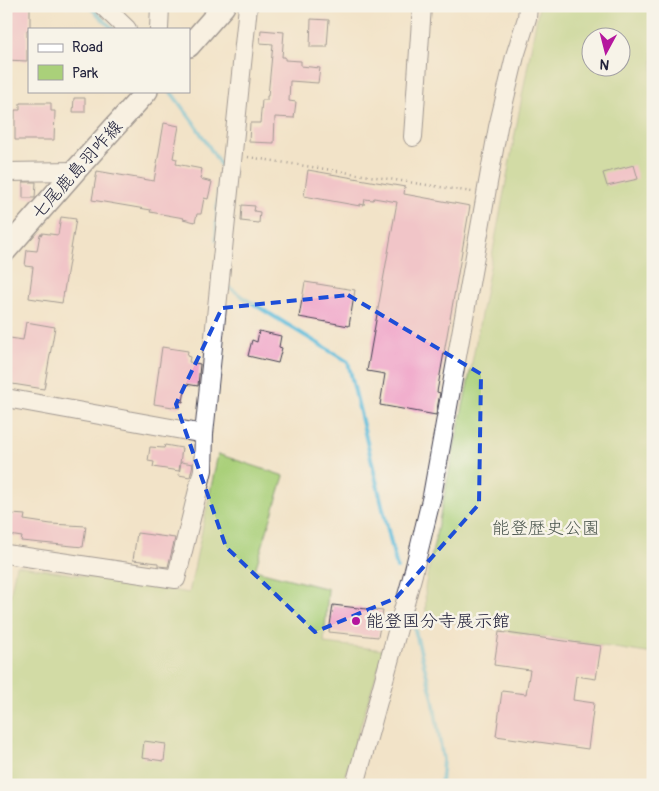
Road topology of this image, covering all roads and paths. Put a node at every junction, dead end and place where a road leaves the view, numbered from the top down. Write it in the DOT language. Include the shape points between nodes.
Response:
graph roads {
  1 [pos="103,6"];
  2 [pos="160,6"];
  3 [pos="224,6"];
  4 [pos="248,6"];
  5 [pos="422,6"];
  6 [pos="528,6"];
  7 [pos="127,28"];
  8 [pos="158,28"];
  9 [pos="190,45"];
  10 [pos="147,92"];
  11 [pos="413,137"];
  12 [pos="234,154"];
  13 [pos="74,171"];
  14 [pos="6,172"];
  15 [pos="486,194"];
  16 [pos="6,250"];
  17 [pos="6,398"];
  18 [pos="204,434"];
  19 [pos="6,554"];
  20 [pos="355,785"];
  1 -- 7 [label="street"];
  2 -- 8 [label="street"];
  3 -- 9 [label="main road"];
  4 -- 12 [label="street"];
  5 -- 11 [label="street"];
  6 -- 15 [label="street" via="498,127"];
  10 -- 13 [label="main road, 七尾鹿島羽咋線"];
  12 -- 15 [label="path"];
  12 -- 18 [label="street"];
  13 -- 14 [label="street"];
  13 -- 16 [label="main road, 七尾鹿島羽咋線"];
  15 -- 20 [label="street" via="432,496"];
  17 -- 18 [label="street"];
  18 -- 19 [label="street" via="203,470 176,579"];
}
